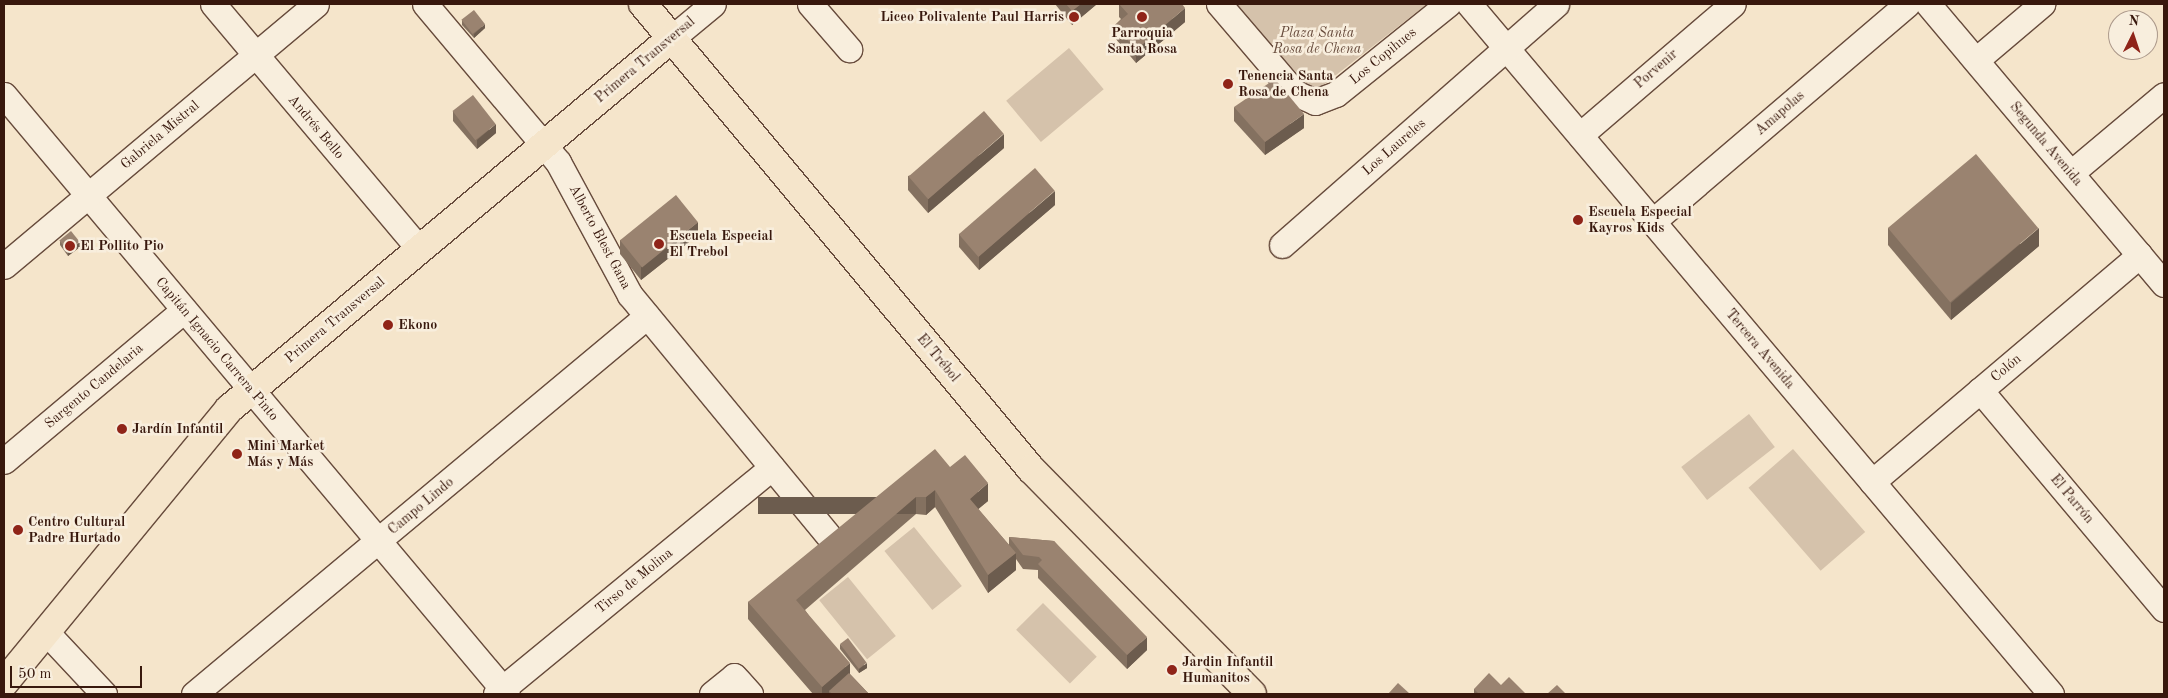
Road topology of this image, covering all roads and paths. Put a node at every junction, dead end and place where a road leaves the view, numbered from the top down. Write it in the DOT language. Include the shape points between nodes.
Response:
graph roads {
  1 [pos="213,4"];
  2 [pos="316,4"];
  3 [pos="425,4"];
  4 [pos="643,4"];
  5 [pos="713,4"];
  6 [pos="810,4"];
  7 [pos="1219,4"];
  8 [pos="1448,4"];
  9 [pos="1469,4"];
  10 [pos="1556,4"];
  11 [pos="1733,4"];
  12 [pos="1907,4"];
  13 [pos="1928,4"];
  14 [pos="2042,4"];
  15 [pos="672,38"];
  16 [pos="1506,48"];
  17 [pos="849,49"];
  18 [pos="256,55"];
  19 [pos="1976,60"];
  20 [pos="2164,95"];
  21 [pos="4,96"];
  22 [pos="1580,135"];
  23 [pos="544,145"];
  24 [pos="2071,174"];
  25 [pos="88,196"];
  26 [pos="1652,222"];
  27 [pos="1282,245"];
  28 [pos="419,249"];
  29 [pos="2140,255"];
  30 [pos="4,266"];
  31 [pos="2164,284"];
  32 [pos="184,310"];
  33 [pos="647,316"];
  34 [pos="252,389"];
  35 [pos="1980,390"];
  36 [pos="4,461"];
  37 [pos="772,467"];
  38 [pos="1872,482"];
  39 [pos="832,540"];
  40 [pos="379,542"];
  41 [pos="2164,609"];
  42 [pos="46,632"];
  43 [pos="4,683"];
  44 [pos="502,692"];
  45 [pos="104,694"];
  46 [pos="194,694"];
  47 [pos="712,694"];
  48 [pos="750,694"];
  49 [pos="1252,694"];
  50 [pos="2050,694"];
  1 -- 18 [label="street, Andrés Bello"];
  2 -- 18 [label="street, Gabriela Mistral"];
  3 -- 23 [label="street, Alberto Blest Gana"];
  4 -- 15 [label="main road, El Trébol"];
  5 -- 15 [label="street, Primera Transversal"];
  6 -- 17 [label="street"];
  7 -- 8 [label="street, Los Copihues" via="1295,93 1315,102 1330,99"];
  9 -- 16 [label="street, Tercera Avenida"];
  10 -- 16 [label="street, Los Laureles"];
  11 -- 22 [label="street, Porvenir"];
  12 -- 26 [label="street, Amapolas"];
  13 -- 19 [label="street, Segunda Avenida"];
  14 -- 19 [label="street"];
  15 -- 23 [label="main road, Primera Transversal"];
  15 -- 49 [label="main road, El Trébol" via="1031,469"];
  16 -- 22 [label="street, Tercera Avenida"];
  16 -- 27 [label="street, Los Laureles"];
  18 -- 25 [label="street, Gabriela Mistral"];
  18 -- 28 [label="street, Andrés Bello"];
  19 -- 24 [label="street, Segunda Avenida"];
  20 -- 24 [label="street"];
  21 -- 25 [label="street, Capitán Ignacio Carrera Pinto"];
  22 -- 26 [label="street, Tercera Avenida"];
  23 -- 28 [label="main road, Primera Transversal"];
  23 -- 33 [label="street, Alberto Blest Gana" via="574,188 622,282"];
  24 -- 29 [label="street, Segunda Avenida"];
  25 -- 30 [label="street, Gabriela Mistral"];
  25 -- 32 [label="street, Capitán Ignacio Carrera Pinto"];
  26 -- 38 [label="street, Tercera Avenida"];
  28 -- 34 [label="main road, Primera Transversal"];
  29 -- 31 [label="street, Segunda Avenida"];
  29 -- 35 [label="street, Colón"];
  32 -- 34 [label="street, Capitán Ignacio Carrera Pinto"];
  32 -- 36 [label="street, Sargento Candelaria"];
  33 -- 37 [label="street, Alberto Blest Gana"];
  33 -- 40 [label="street, Campo Lindo"];
  34 -- 40 [label="street, Capitán Ignacio Carrera Pinto"];
  34 -- 42 [label="main road, Primera Transversal" via="220,420"];
  35 -- 38 [label="street, Colón"];
  35 -- 41 [label="street, El Parrón"];
  37 -- 39 [label="street, Alberto Blest Gana"];
  37 -- 44 [label="street, Tirso de Molina"];
  38 -- 50 [label="street, Tercera Avenida"];
  40 -- 44 [label="street, Capitán Ignacio Carrera Pinto"];
  40 -- 46 [label="street, Campo Lindo"];
  42 -- 43 [label="main road, Primera Transversal"];
  42 -- 45 [label="street"];
  47 -- 48 [label="street" via="734,676"];
}
